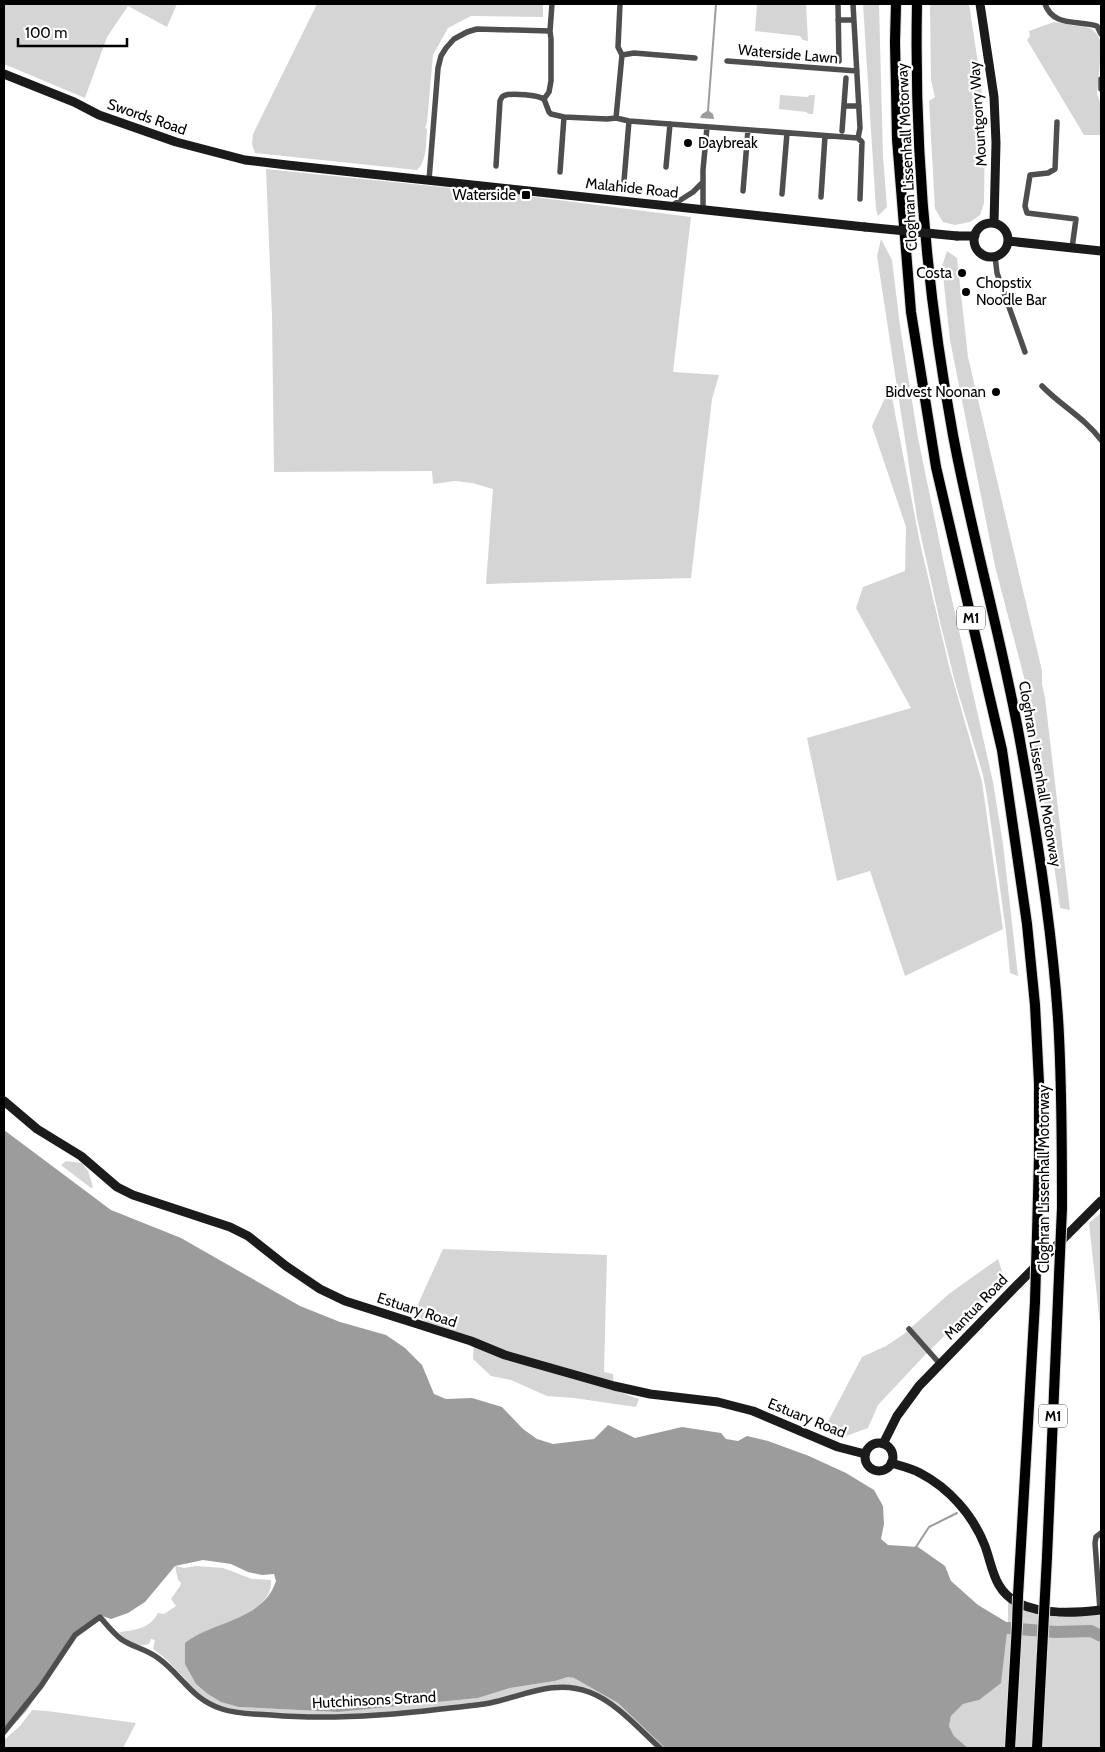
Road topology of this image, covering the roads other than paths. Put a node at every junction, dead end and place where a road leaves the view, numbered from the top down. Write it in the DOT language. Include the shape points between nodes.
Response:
graph roads {
  1 [pos="552,4"];
  2 [pos="620,4"];
  3 [pos="838,4"];
  4 [pos="852,4"];
  5 [pos="896,4"];
  6 [pos="918,4"];
  7 [pos="980,4"];
  8 [pos="1045,4"];
  9 [pos="838,20"];
  10 [pos="852,20"];
  11 [pos="1099,24"];
  12 [pos="550,31"];
  13 [pos="1101,34"];
  14 [pos="622,55"];
  15 [pos="695,58"];
  16 [pos="727,61"];
  17 [pos="839,62"];
  18 [pos="857,71"];
  19 [pos="4,74"];
  20 [pos="846,78"];
  21 [pos="1101,79"];
  22 [pos="1101,89"];
  23 [pos="544,99"];
  24 [pos="844,106"];
  25 [pos="859,106"];
  26 [pos="564,117"];
  27 [pos="616,118"];
  28 [pos="629,121"];
  29 [pos="1057,122"];
  30 [pos="670,124"];
  31 [pos="707,127"];
  32 [pos="748,130"];
  33 [pos="842,131"];
  34 [pos="787,133"];
  35 [pos="825,136"];
  36 [pos="858,138"];
  37 [pos="287,166"];
  38 [pos="496,166"];
  39 [pos="666,167"];
  40 [pos="560,172"];
  41 [pos="428,180"];
  42 [pos="624,181"];
  43 [pos="703,182"];
  44 [pos="743,191"];
  45 [pos="782,194"];
  46 [pos="821,197"];
  47 [pos="860,199"];
  48 [pos="671,206"];
  49 [pos="703,210"];
  50 [pos="994,223"];
  51 [pos="975,236"];
  52 [pos="1008,241"];
  53 [pos="1072,248"];
  54 [pos="1101,251"];
  55 [pos="995,256"];
  56 [pos="1025,352"];
  57 [pos="1042,386"];
  58 [pos="1101,440"];
  59 [pos="4,1101"];
  60 [pos="1101,1201"];
  61 [pos="909,1329"];
  62 [pos="940,1364"];
  63 [pos="883,1444"];
  64 [pos="865,1454"];
  65 [pos="891,1463"];
  66 [pos="1101,1533"];
  67 [pos="1101,1610"];
  68 [pos="4,1732"];
  69 [pos="660,1748"];
  70 [pos="1010,1748"];
  71 [pos="1037,1748"];
  1 -- 12 [label="street"];
  2 -- 14 [label="street" via="618,48"];
  3 -- 9 [label="street"];
  4 -- 10 [label="street"];
  5 -- 70 [label="highway, Cloghran Lissenhall Motorway / M1, bridge" via="897,139 911,312 936,467 1002,750 1017,844 1035,1005 1039,1157 1035,1302"];
  6 -- 71 [label="highway, Cloghran Lissenhall Motorway / M1, bridge" via="916,69 922,199 936,329 954,436 1022,749 1045,892 1058,1019 1062,1208"];
  7 -- 50 [label="street, Mountgorry Way" via="994,97"];
  8 -- 11 [label="street" via="1058,20"];
  9 -- 10 [label="street"];
  9 -- 17 [label="street"];
  10 -- 18 [label="street"];
  11 -- 13 [label="street"];
  12 -- 23 [label="street" via="551,81"];
  12 -- 41 [label="street" via="477,29 454,39 446,48 438,68"];
  14 -- 15 [label="street"];
  14 -- 27 [label="street"];
  16 -- 18 [label="street, Waterside Lawn"];
  18 -- 25 [label="street"];
  19 -- 37 [label="street, Swords Road" via="117,122 176,142 245,160"];
  20 -- 24 [label="street"];
  21 -- 22 [label="street"];
  23 -- 26 [label="street" via="551,114"];
  23 -- 38 [label="street" via="508,94 502,97"];
  24 -- 25 [label="street"];
  24 -- 33 [label="street"];
  25 -- 36 [label="street"];
  26 -- 27 [label="street"];
  26 -- 40 [label="street"];
  27 -- 28 [label="street"];
  28 -- 30 [label="street"];
  28 -- 42 [label="street"];
  29 -- 53 [label="street" via="1055,169 1030,175 1025,206 1027,213 1076,219"];
  30 -- 31 [label="street"];
  30 -- 39 [label="street"];
  31 -- 32 [label="street"];
  31 -- 43 [label="street"];
  32 -- 34 [label="street"];
  32 -- 44 [label="street"];
  34 -- 35 [label="street"];
  34 -- 45 [label="street"];
  35 -- 36 [label="street"];
  35 -- 46 [label="street"];
  36 -- 47 [label="street" via="862,142"];
  37 -- 41 [label="street, Malahide Road"];
  41 -- 48 [label="street, Malahide Road"];
  43 -- 48 [label="street"];
  43 -- 49 [label="street"];
  48 -- 49 [label="street, Malahide Road"];
  49 -- 51 [label="street, Malahide Road, bridge"];
  50 -- 51 [label="street" via="984,225"];
  50 -- 52 [label="street" via="1006,231"];
  51 -- 55 [label="street" via="978,250"];
  52 -- 53 [label="street"];
  52 -- 55 [label="street" via="1004,251"];
  53 -- 54 [label="street"];
  55 -- 56 [label="street" via="997,272"];
  57 -- 58 [label="street"];
  59 -- 64 [label="street, Estuary Road" via="37,1129 81,1156 117,1187 248,1236 320,1289 345,1301 505,1355 614,1386 718,1402 754,1411 838,1448"];
  60 -- 62 [label="street, Mantua Road"];
  61 -- 62 [label="street"];
  62 -- 63 [label="street, Mantua Road" via="897,1416"];
  63 -- 64 [label="street" via="874,1444"];
  63 -- 65 [label="street" via="890,1449"];
  64 -- 65 [label="street" via="866,1463 872,1469 881,1471"];
  65 -- 67 [label="street" via="937,1482 965,1510 984,1545 995,1580 1017,1602 1062,1612"];
  66 -- 67 [label="street" via="1095,1543"];
  68 -- 69 [label="street, Hutchinsons Strand" via="76,1635 100,1617 120,1638 157,1657 202,1700 221,1709 283,1716 363,1716 490,1703 538,1689 570,1687 590,1692 619,1709"];
}
